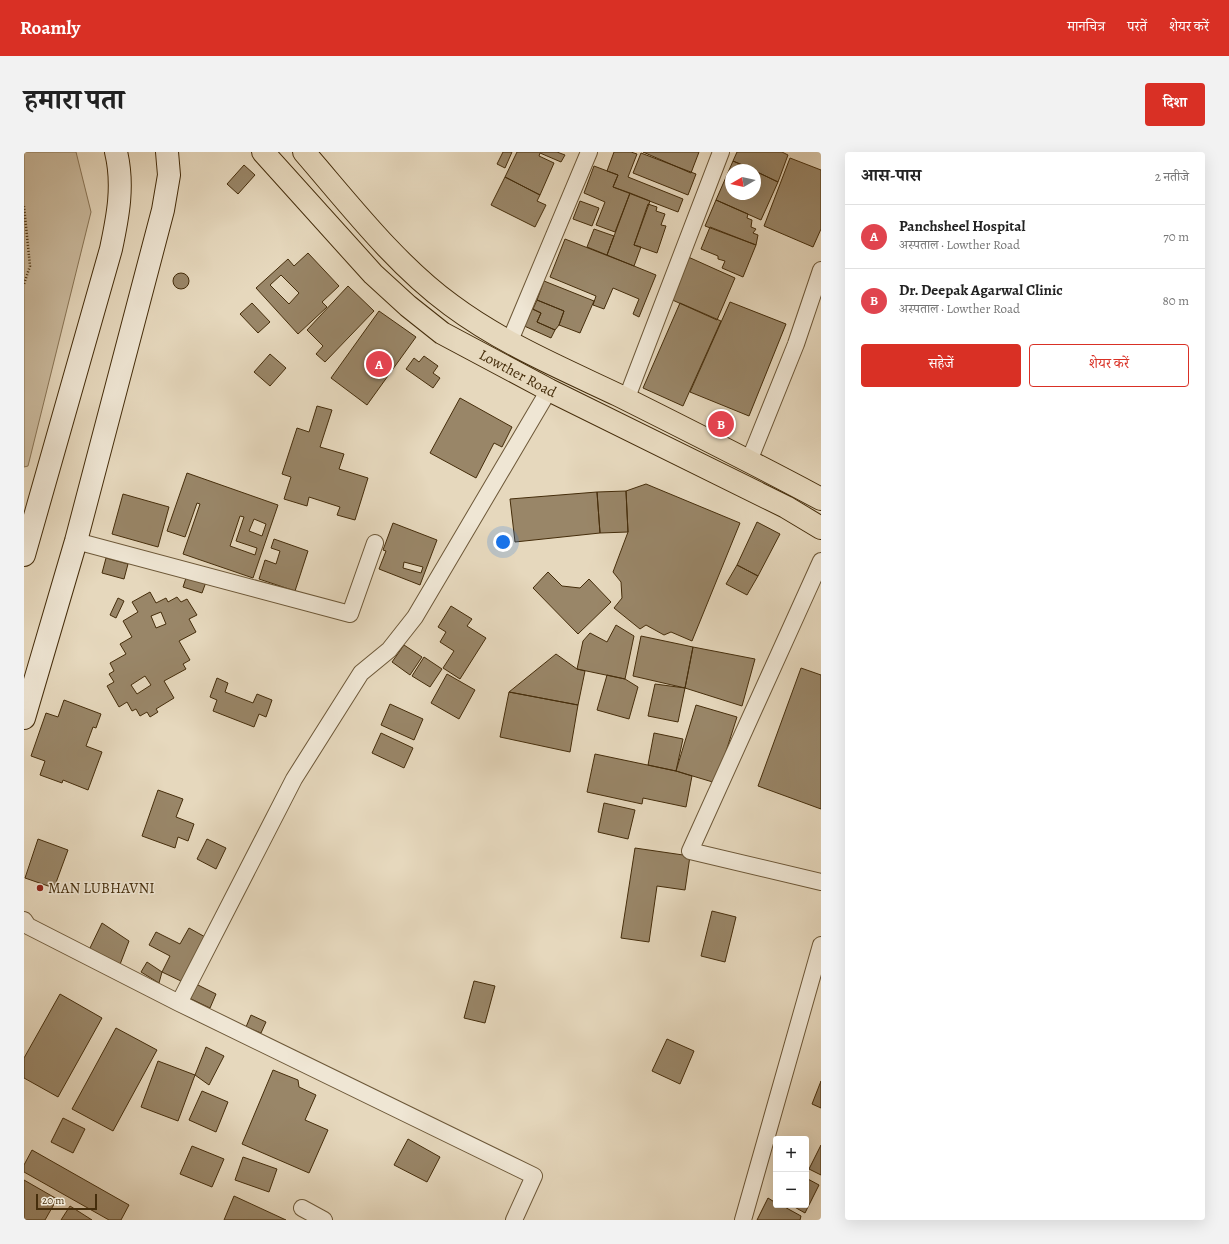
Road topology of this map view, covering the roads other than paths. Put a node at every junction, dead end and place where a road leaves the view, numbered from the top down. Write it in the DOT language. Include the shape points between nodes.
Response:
graph roads {
  1 [pos="116,152"];
  2 [pos="167,152"];
  3 [pos="263,152"];
  4 [pos="304,152"];
  5 [pos="589,152"];
  6 [pos="721,152"];
  7 [pos="821,270"];
  8 [pos="509,343"];
  9 [pos="549,390"];
  10 [pos="626,400"];
  11 [pos="749,460"];
  12 [pos="821,499"];
  13 [pos="821,528"];
  14 [pos="76,541"];
  15 [pos="375,543"];
  16 [pos="24,555"];
  17 [pos="821,561"];
  18 [pos="24,718"];
  19 [pos="821,882"];
  20 [pos="24,920"];
  21 [pos="821,945"];
  22 [pos="179,1004"];
  23 [pos="302,1208"];
  24 [pos="324,1220"];
  25 [pos="514,1220"];
  26 [pos="743,1220"];
  1 -- 16 [label="street" via="120,166 119,209 111,249"];
  2 -- 14 [label="street" via="169,175 163,210"];
  3 -- 9 [label="main road, Lowther Road" via="373,274 408,306 442,333"];
  4 -- 8 [label="main road, Lowther Road" via="372,232 422,282 451,305"];
  5 -- 8 [label="street"];
  6 -- 10 [label="street"];
  7 -- 11 [label="street" via="796,344"];
  8 -- 10 [label="main road, Lowther Road"];
  9 -- 13 [label="main road, Lowther Road" via="786,507"];
  9 -- 22 [label="street" via="416,616 389,650 362,673 294,779"];
  10 -- 11 [label="main road, Lowther Road"];
  11 -- 12 [label="main road, Lowther Road"];
  14 -- 15 [label="street" via="350,614"];
  14 -- 18 [label="street"];
  17 -- 19 [label="street" via="690,852"];
  20 -- 22 [label="street" via="28,926"];
  21 -- 26 [label="street"];
  22 -- 25 [label="street" via="534,1176"];
  23 -- 24 [label="street"];
}
